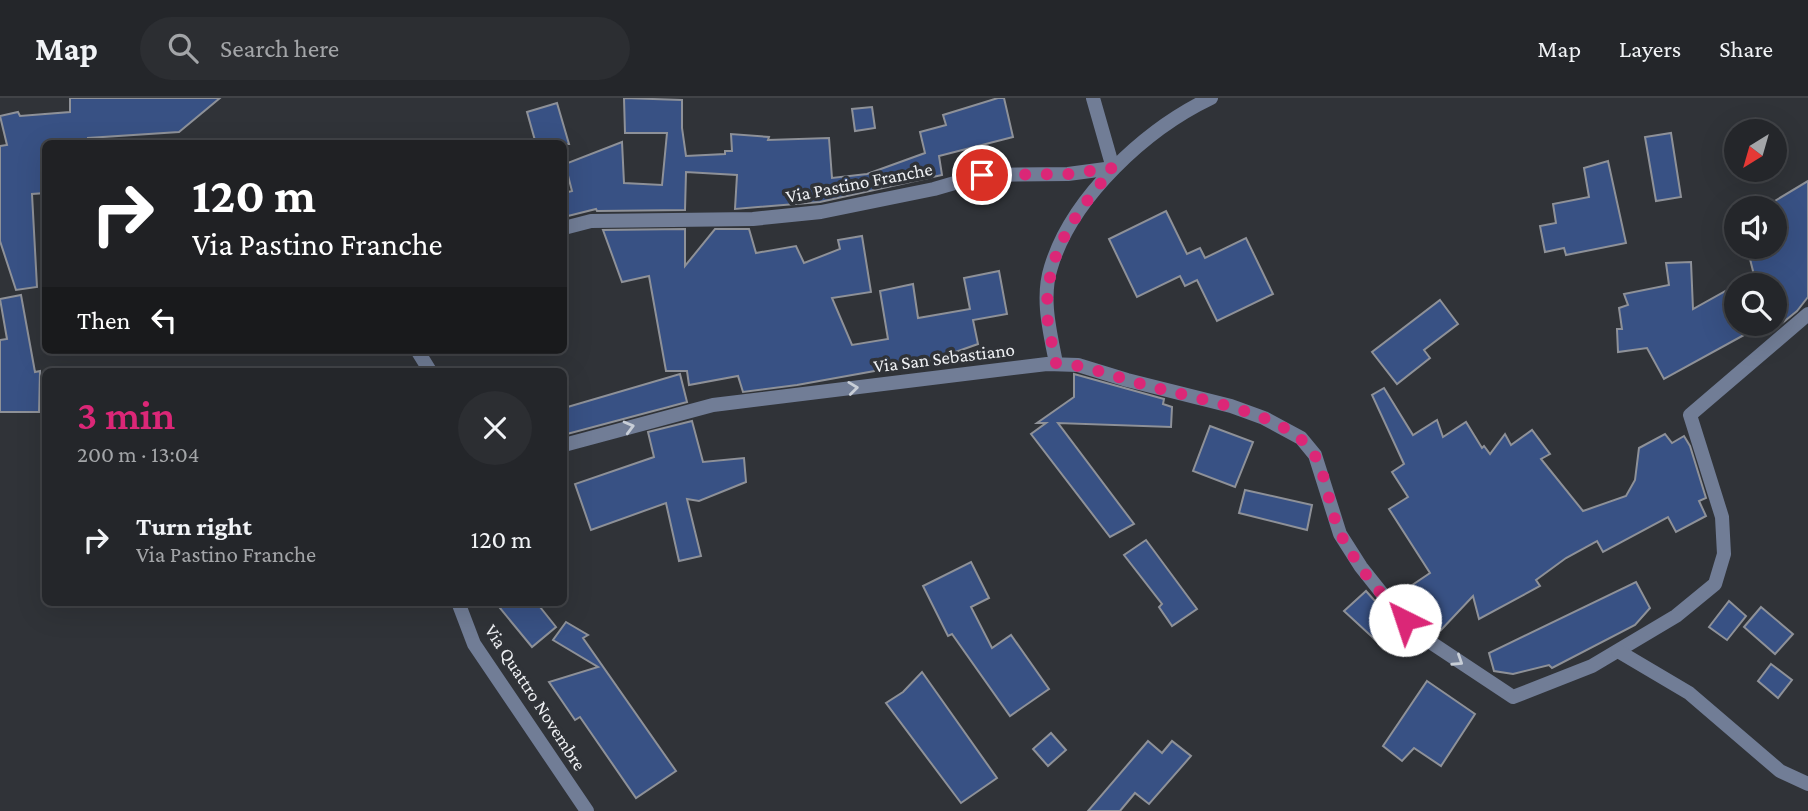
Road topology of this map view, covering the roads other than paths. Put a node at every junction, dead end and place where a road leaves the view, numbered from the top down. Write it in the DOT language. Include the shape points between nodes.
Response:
graph roads {
  1 [pos="1093,98"];
  2 [pos="1211,98"];
  3 [pos="1113,168"];
  4 [pos="567,227"];
  5 [pos="1808,314"];
  6 [pos="1056,363"];
  7 [pos="567,444"];
  8 [pos="460,606"];
  9 [pos="1618,651"];
  10 [pos="1808,784"];
  11 [pos="587,811"];
  1 -- 3 [label="street"];
  2 -- 3 [label="street" via="1172,121"];
  3 -- 4 [label="street, Via Pastino Franche" via="1068,174 982,175 821,212 753,219 591,221"];
  3 -- 6 [label="street" via="1078,212 1050,269 1047,312"];
  5 -- 9 [label="street" via="1690,415 1722,517 1724,554 1714,584 1675,616"];
  7 -- 6 [label="street, Via San Sebastiano, one-way" via="713,405"];
  6 -- 9 [label="street, Via San Sebastiano, one-way" via="1231,406 1301,438 1315,455 1340,534 1392,606 1419,634 1513,697"];
  8 -- 11 [label="street, Via Quattro Novembre" via="474,644"];
  9 -- 10 [label="street" via="1689,693 1780,771"];
}
